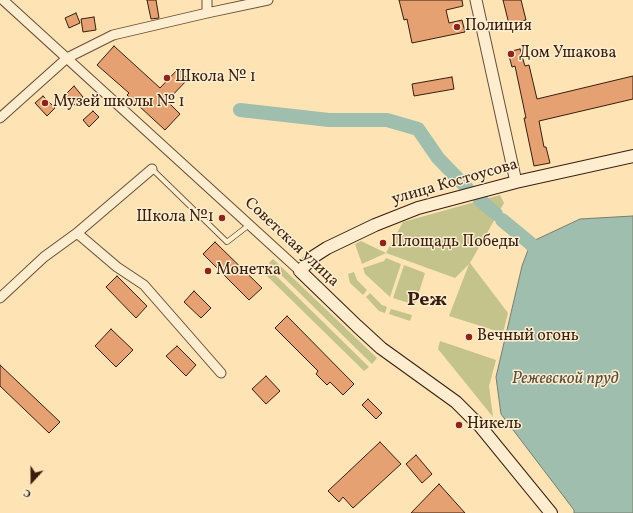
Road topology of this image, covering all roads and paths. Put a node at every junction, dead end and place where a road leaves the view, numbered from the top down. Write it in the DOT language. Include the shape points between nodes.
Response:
graph roads {
  1 [pos="3,0"];
  2 [pos="207,0"];
  3 [pos="268,0"];
  4 [pos="476,0"];
  5 [pos="207,13"];
  6 [pos="67,58"];
  7 [pos="0,118"];
  8 [pos="633,156"];
  9 [pos="152,169"];
  10 [pos="516,182"];
  11 [pos="249,225"];
  12 [pos="77,233"];
  13 [pos="300,271"];
  14 [pos="0,298"];
  15 [pos="221,373"];
  16 [pos="551,513"];
  1 -- 6 [label="street, Советская улица"];
  2 -- 5 [label="street"];
  3 -- 5 [label="street"];
  4 -- 10 [label="street"];
  5 -- 6 [label="street" via="113,35"];
  6 -- 7 [label="street"];
  6 -- 11 [label="street, Советская улица"];
  8 -- 10 [label="main road, улица Костоусова"];
  9 -- 11 [label="lane" via="227,242"];
  9 -- 12 [label="street"];
  10 -- 13 [label="main road, улица Костоусова" via="418,208 375,225 327,248 313,257"];
  11 -- 13 [label="street, Советская улица"];
  12 -- 14 [label="street" via="44,257"];
  12 -- 15 [label="street" via="117,267 144,285"];
  13 -- 16 [label="main road, Советская улица" via="381,348 456,402 480,426"];
}
